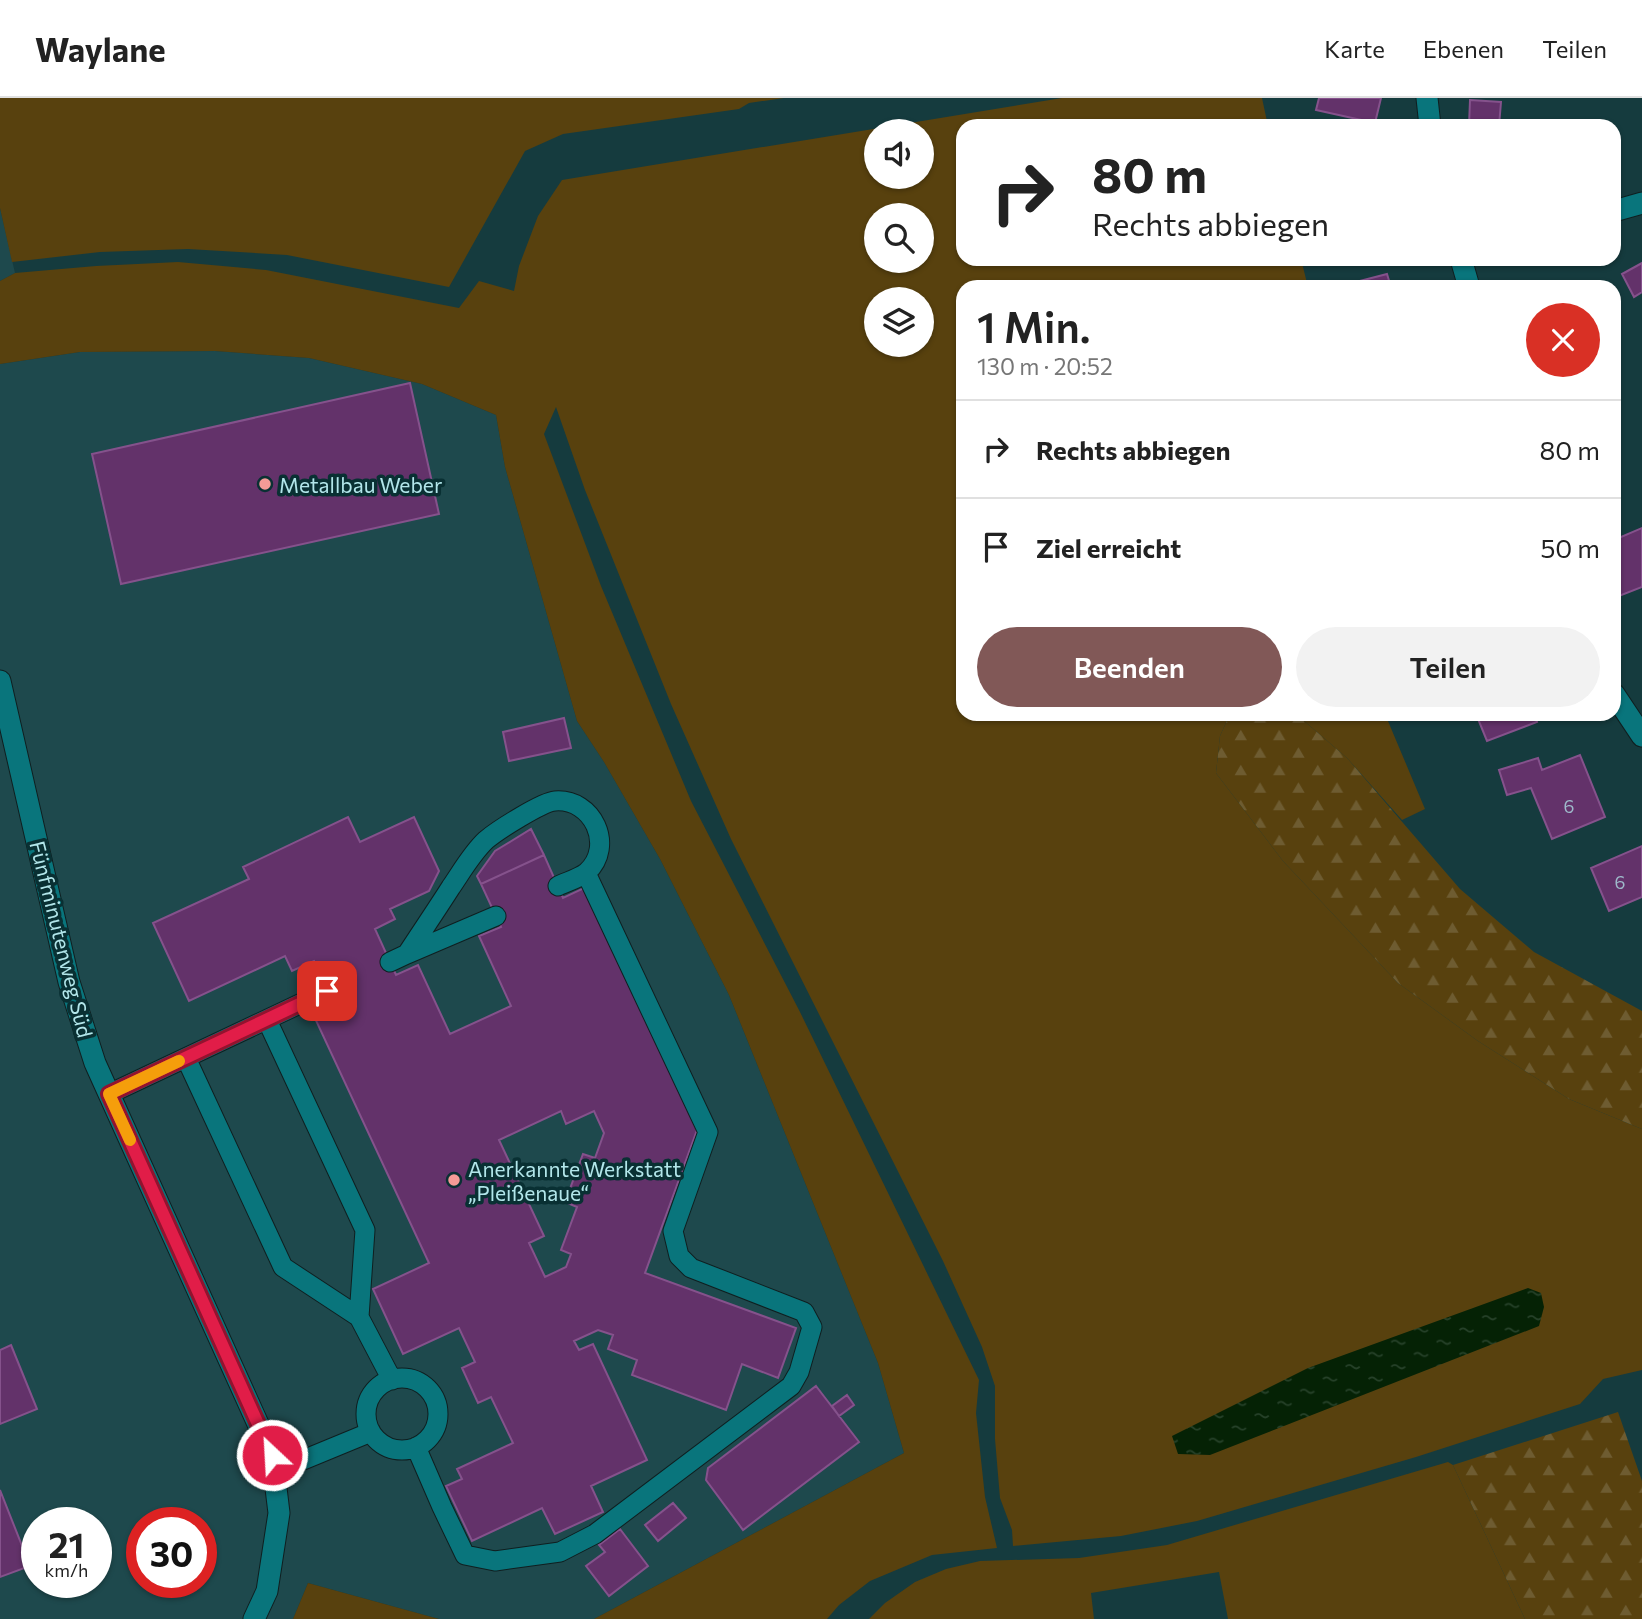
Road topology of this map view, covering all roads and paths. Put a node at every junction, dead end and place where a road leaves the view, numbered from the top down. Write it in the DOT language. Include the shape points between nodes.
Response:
graph roads {
  1 [pos="1427,98"];
  2 [pos="1429,119"];
  3 [pos="1642,203"];
  4 [pos="1621,209"];
  5 [pos="0,681"];
  6 [pos="1621,704"];
  7 [pos="1642,736"];
  8 [pos="586,873"];
  9 [pos="558,886"];
  10 [pos="496,916"];
  11 [pos="327,991"];
  12 [pos="267,1020"];
  13 [pos="186,1058"];
  14 [pos="109,1094"];
  15 [pos="359,1317"];
  16 [pos="392,1380"];
  17 [pos="371,1432"];
  18 [pos="416,1447"];
  19 [pos="274,1472"];
  20 [pos="254,1619"];
  1 -- 2 [label="street"];
  3 -- 4 [label="street"];
  5 -- 14 [label="street, Fünfminutenweg Süd" via="69,982"];
  6 -- 7 [label="street"];
  8 -- 9 [label="lane"];
  8 -- 10 [label="lane" via="599,848 594,821 576,804 552,801 540,805 487,839 473,854 399,958"];
  8 -- 18 [label="lane" via="708,1132 673,1231 679,1256 691,1268 804,1312 812,1327 799,1372 791,1386 595,1534 560,1552 495,1562 465,1555"];
  11 -- 12 [label="lane"];
  12 -- 13 [label="lane"];
  12 -- 15 [label="lane" via="365,1230"];
  13 -- 14 [label="lane"];
  13 -- 15 [label="lane" via="284,1267"];
  14 -- 19 [label="street, Fünfminutenweg Süd" via="272,1455"];
  15 -- 16 [label="lane"];
  16 -- 17 [label="lane" via="370,1397 367,1418"];
  16 -- 18 [label="lane" via="419,1382 436,1404 434,1430"];
  17 -- 18 [label="lane" via="393,1448"];
  17 -- 19 [label="lane"];
  19 -- 20 [label="street, Fünfminutenweg Süd" via="279,1513 267,1591"];
}
